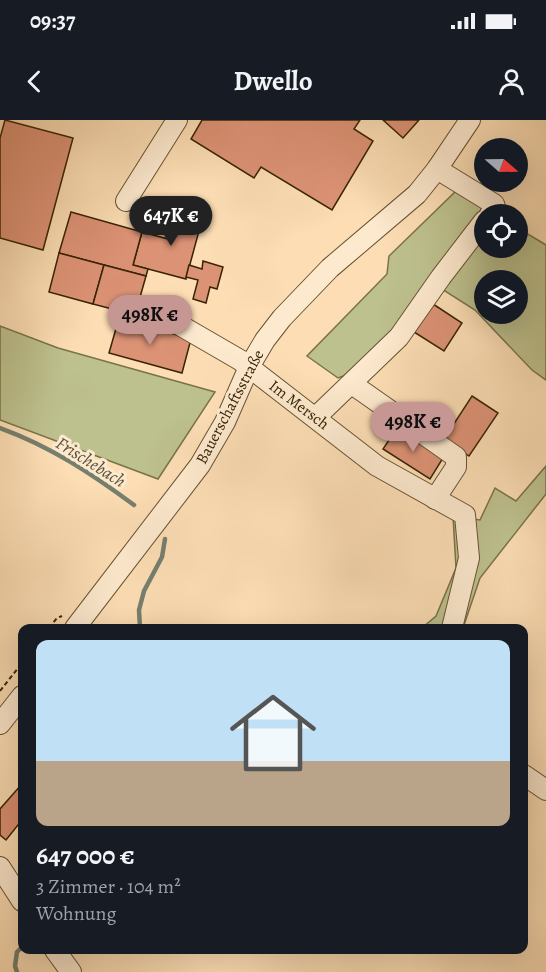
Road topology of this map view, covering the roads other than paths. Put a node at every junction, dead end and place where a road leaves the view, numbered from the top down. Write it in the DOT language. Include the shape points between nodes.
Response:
graph roads {
  1 [pos="177,120"];
  2 [pos="470,120"];
  3 [pos="437,169"];
  4 [pos="126,201"];
  5 [pos="494,204"];
  6 [pos="474,234"];
  7 [pos="152,309"];
  8 [pos="249,367"];
  9 [pos="352,384"];
  10 [pos="316,417"];
  11 [pos="435,499"];
  12 [pos="78,624"];
  13 [pos="453,624"];
  14 [pos="18,701"];
  15 [pos="0,724"];
  16 [pos="528,778"];
  17 [pos="546,790"];
  18 [pos="0,867"];
  19 [pos="18,895"];
  20 [pos="58,954"];
  21 [pos="70,972"];
  1 -- 4 [label="street"];
  2 -- 3 [label="street, Bauerschaftsstraße"];
  3 -- 5 [label="street"];
  3 -- 8 [label="street, Bauerschaftsstraße" via="417,194 307,290 265,340"];
  6 -- 9 [label="street" via="399,337"];
  7 -- 8 [label="street, Im Mersch"];
  8 -- 10 [label="street, Im Mersch"];
  8 -- 12 [label="street, Bauerschaftsstraße" via="225,422 200,465"];
  9 -- 10 [label="street"];
  9 -- 11 [label="street" via="456,457 456,467"];
  10 -- 11 [label="street, Im Mersch" via="377,466"];
  11 -- 13 [label="street, Im Mersch" via="465,515 469,558"];
  14 -- 15 [label="street"];
  16 -- 17 [label="street"];
  18 -- 19 [label="street"];
  20 -- 21 [label="street"];
}
